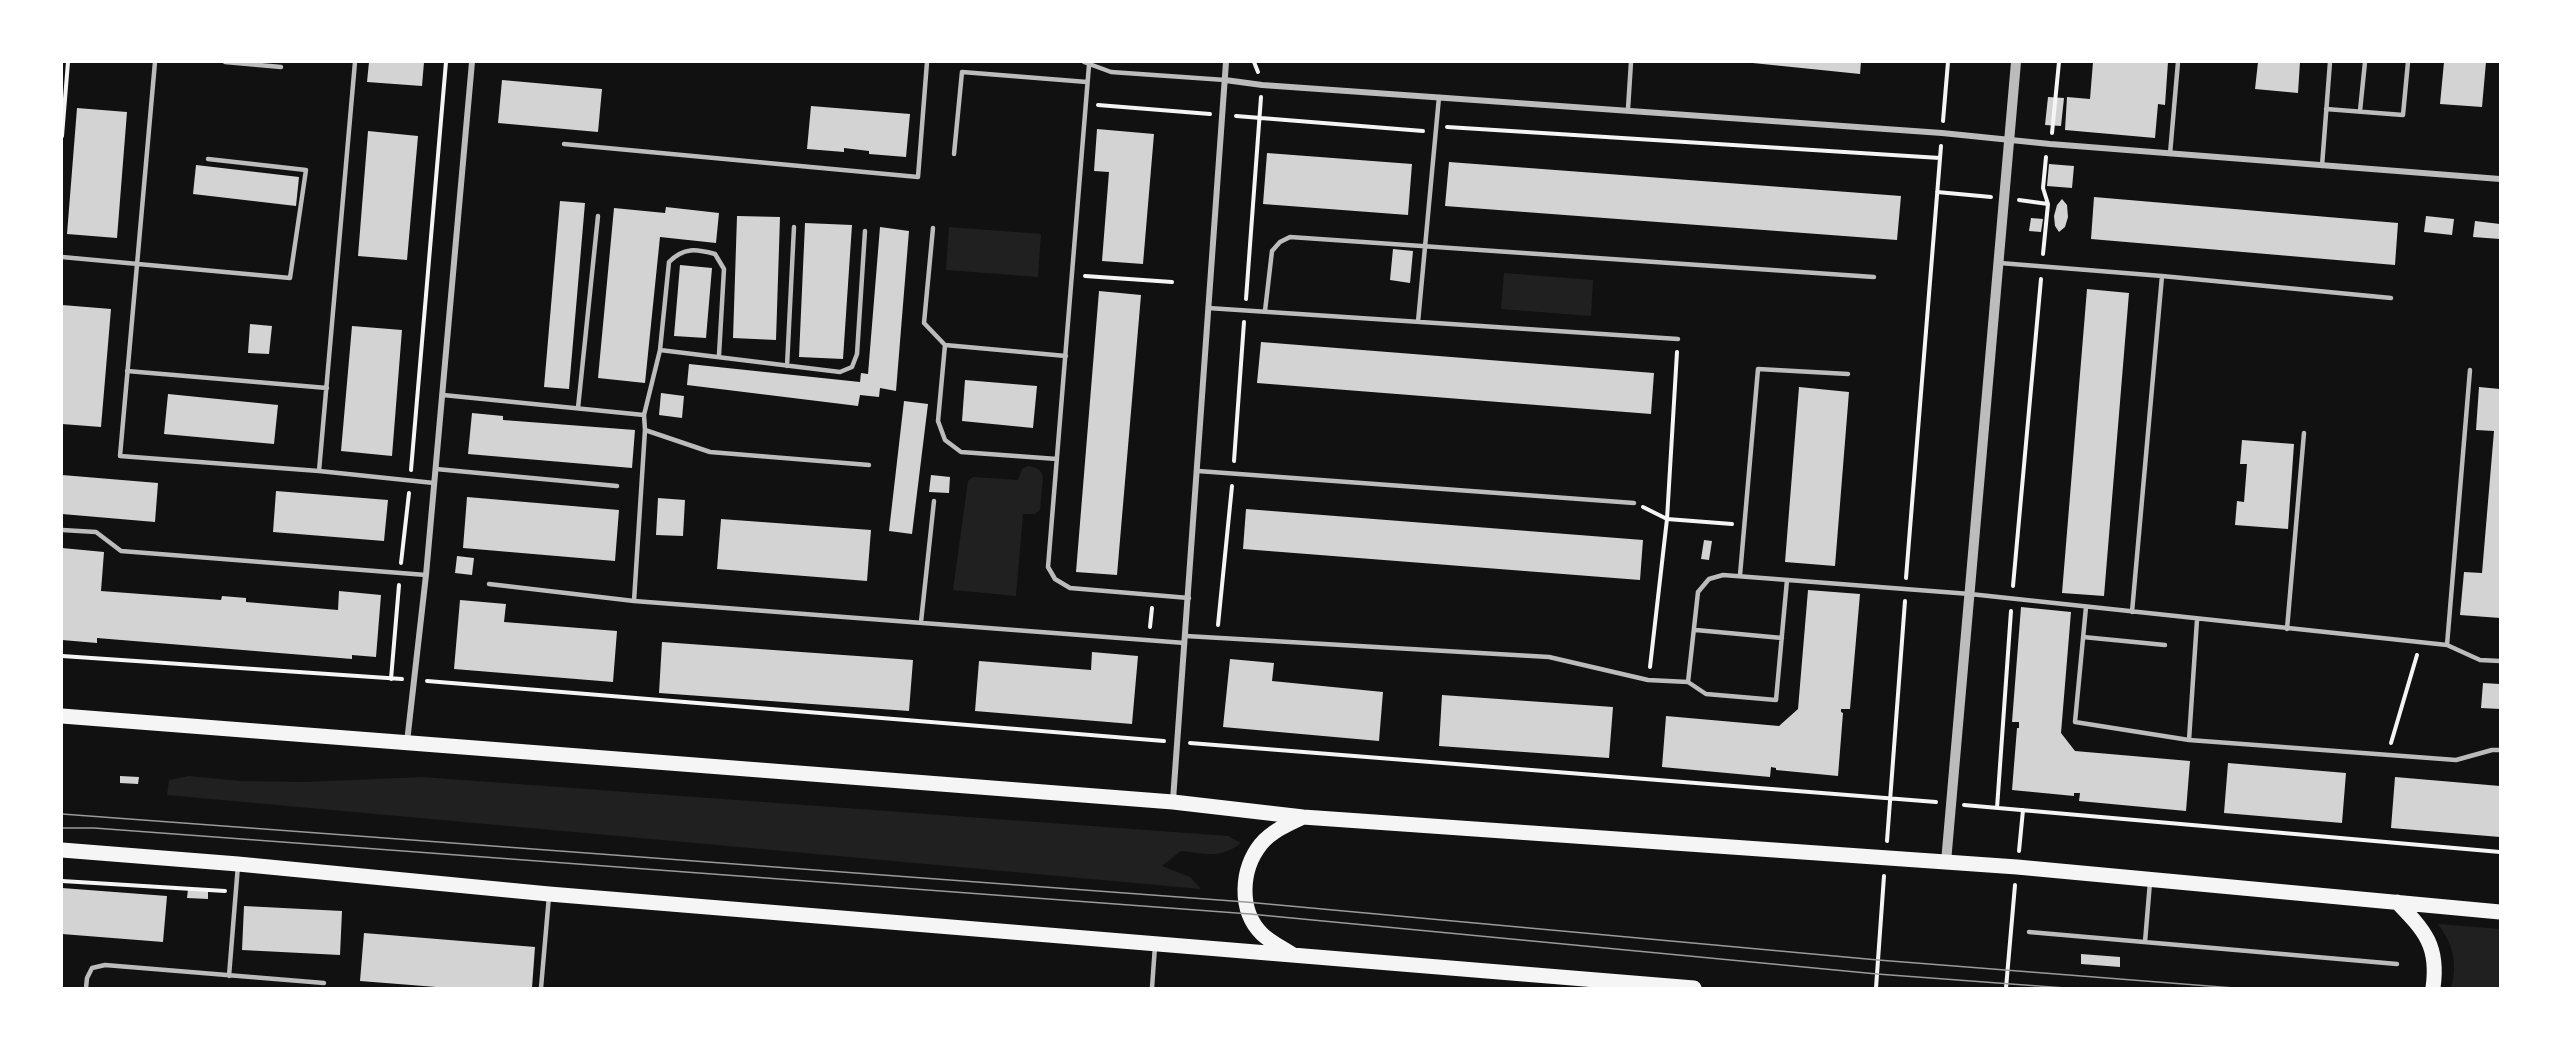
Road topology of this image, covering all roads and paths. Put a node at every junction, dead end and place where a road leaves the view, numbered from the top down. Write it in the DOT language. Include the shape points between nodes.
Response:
graph roads {
  1 [pos="68,62"];
  2 [pos="155,62"];
  3 [pos="225,62"];
  4 [pos="355,62"];
  5 [pos="446,62"];
  6 [pos="472,62"];
  7 [pos="927,62"];
  8 [pos="1226,62"];
  9 [pos="1254,62"];
  10 [pos="1631,62"];
  11 [pos="1948,62"];
  12 [pos="2016,62"];
  13 [pos="2059,62"];
  14 [pos="2178,62"];
  15 [pos="2330,62"];
  16 [pos="2365,62"];
  17 [pos="2408,62"];
  18 [pos="1087,63"];
  19 [pos="281,67"];
  20 [pos="1225,80"];
  21 [pos="1087,82"];
  22 [pos="1262,85"];
  23 [pos="1439,97"];
  24 [pos="1085,104"];
  25 [pos="1628,109"];
  26 [pos="2326,109"];
  27 [pos="2360,111"];
  28 [pos="1222,115"];
  29 [pos="1259,118"];
  30 [pos="1436,132"];
  31 [pos="1942,133"];
  32 [pos="62,136"];
  33 [pos="2009,140"];
  34 [pos="564,144"];
  35 [pos="2049,144"];
  36 [pos="954,154"];
  37 [pos="2170,154"];
  38 [pos="1940,158"];
  39 [pos="208,159"];
  40 [pos="2322,166"];
  41 [pos="2500,179"];
  42 [pos="598,216"];
  43 [pos="794,227"];
  44 [pos="933,228"];
  45 [pos="865,231"];
  46 [pos="1425,245"];
  47 [pos="62,257"];
  48 [pos="138,263"];
  49 [pos="1999,263"];
  50 [pos="2042,267"];
  51 [pos="1072,275"];
  52 [pos="2162,276"];
  53 [pos="1874,277"];
  54 [pos="1172,282"];
  55 [pos="2391,298"];
  56 [pos="1208,308"];
  57 [pos="1245,310"];
  58 [pos="1265,311"];
  59 [pos="1418,322"];
  60 [pos="1678,339"];
  61 [pos="945,345"];
  62 [pos="660,350"];
  63 [pos="719,355"];
  64 [pos="1066,356"];
  65 [pos="787,366"];
  66 [pos="2470,370"];
  67 [pos="127,371"];
  68 [pos="1848,374"];
  69 [pos="327,388"];
  70 [pos="442,395"];
  71 [pos="578,408"];
  72 [pos="644,415"];
  73 [pos="645,430"];
  74 [pos="2304,433"];
  75 [pos="1057,459"];
  76 [pos="869,465"];
  77 [pos="436,469"];
  78 [pos="319,471"];
  79 [pos="1198,471"];
  80 [pos="1233,474"];
  81 [pos="410,481"];
  82 [pos="434,483"];
  83 [pos="617,486"];
  84 [pos="934,501"];
  85 [pos="1634,503"];
  86 [pos="1667,519"];
  87 [pos="1745,524"];
  88 [pos="62,530"];
  89 [pos="400,573"];
  90 [pos="426,575"];
  91 [pos="1740,575"];
  92 [pos="1787,580"];
  93 [pos="489,584"];
  94 [pos="1905,589"];
  95 [pos="1970,594"];
  96 [pos="1152,595"];
  97 [pos="1189,598"];
  98 [pos="2012,599"];
  99 [pos="634,601"];
  100 [pos="2086,607"];
  101 [pos="2132,612"];
  102 [pos="2197,620"];
  103 [pos="921,622"];
  104 [pos="2287,629"];
  105 [pos="1696,630"];
  106 [pos="2083,637"];
  107 [pos="1217,638"];
  108 [pos="1782,638"];
  109 [pos="1186,639"];
  110 [pos="1149,640"];
  111 [pos="2421,643"];
  112 [pos="2164,645"];
  113 [pos="2447,645"];
  114 [pos="62,656"];
  115 [pos="2500,661"];
  116 [pos="391,679"];
  117 [pos="413,680"];
  118 [pos="1648,680"];
  119 [pos="1689,682"];
  120 [pos="62,716"];
  121 [pos="2189,740"];
  122 [pos="407,742"];
  123 [pos="1178,742"];
  124 [pos="2500,750"];
  125 [pos="2388,755"];
  126 [pos="1890,799"];
  127 [pos="1173,802"];
  128 [pos="1952,804"];
  129 [pos="1997,808"];
  130 [pos="2023,810"];
  131 [pos="1303,817"];
  132 [pos="62,850"];
  133 [pos="2500,852"];
  134 [pos="1886,859"];
  135 [pos="1946,862"];
  136 [pos="238,864"];
  137 [pos="2017,867"];
  138 [pos="2150,879"];
  139 [pos="62,881"];
  140 [pos="236,892"];
  141 [pos="549,894"];
  142 [pos="2397,902"];
  143 [pos="2500,912"];
  144 [pos="2029,932"];
  145 [pos="2145,942"];
  146 [pos="1155,944"];
  147 [pos="1293,955"];
  148 [pos="2397,964"];
  149 [pos="229,976"];
  150 [pos="324,983"];
  151 [pos="86,988"];
  152 [pos="541,988"];
  153 [pos="1152,988"];
  154 [pos="1694,988"];
  155 [pos="1876,988"];
  156 [pos="2006,988"];
  157 [pos="2433,988"];
  1 -- 32 [label="path"];
  2 -- 48 [label="lane"];
  3 -- 19 [label="lane"];
  4 -- 69 [label="lane"];
  5 -- 81 [label="path"];
  6 -- 70 [label="street"];
  7 -- 34 [label="lane" via="918,177"];
  8 -- 20 [label="street"];
  9 -- 22 [label="path"];
  10 -- 25 [label="lane"];
  11 -- 31 [label="path"];
  12 -- 33 [label="street"];
  13 -- 35 [label="path"];
  14 -- 37 [label="lane"];
  15 -- 26 [label="lane"];
  16 -- 27 [label="lane"];
  17 -- 27 [label="lane" via="2403,115"];
  18 -- 20 [label="lane" via="1112,72"];
  18 -- 21 [label="lane"];
  20 -- 22 [label="street"];
  20 -- 28 [label="street"];
  21 -- 24 [label="lane"];
  21 -- 36 [label="lane" via="962,72"];
  22 -- 23 [label="street"];
  22 -- 29 [label="path"];
  23 -- 25 [label="street"];
  23 -- 30 [label="lane"];
  24 -- 28 [label="path"];
  24 -- 51 [label="lane"];
  25 -- 31 [label="street"];
  26 -- 27 [label="lane"];
  26 -- 40 [label="lane"];
  28 -- 29 [label="path"];
  28 -- 56 [label="street"];
  29 -- 30 [label="path"];
  29 -- 57 [label="path"];
  30 -- 38 [label="path" via="1450,126"];
  30 -- 46 [label="lane"];
  31 -- 33 [label="street"];
  31 -- 38 [label="path"];
  33 -- 35 [label="street"];
  33 -- 49 [label="street"];
  35 -- 37 [label="street"];
  35 -- 50 [label="path" via="2043,188 2048,204"];
  37 -- 40 [label="street"];
  38 -- 94 [label="path"];
  39 -- 48 [label="lane" via="306,170 290,278"];
  40 -- 41 [label="street"];
  42 -- 71 [label="lane"];
  43 -- 65 [label="lane"];
  44 -- 61 [label="lane" via="924,323"];
  45 -- 65 [label="lane" via="857,354 852,367 840,372"];
  46 -- 53 [label="lane"];
  46 -- 58 [label="lane" via="1290,237 1272,251"];
  46 -- 59 [label="lane"];
  47 -- 48 [label="lane"];
  48 -- 67 [label="lane"];
  49 -- 50 [label="lane"];
  49 -- 95 [label="street"];
  50 -- 52 [label="lane"];
  50 -- 98 [label="path"];
  51 -- 54 [label="path"];
  51 -- 64 [label="lane"];
  52 -- 55 [label="lane"];
  52 -- 101 [label="lane"];
  56 -- 57 [label="lane"];
  56 -- 79 [label="street"];
  57 -- 58 [label="lane"];
  57 -- 80 [label="path"];
  58 -- 59 [label="lane"];
  59 -- 60 [label="lane"];
  60 -- 86 [label="path"];
  61 -- 64 [label="lane"];
  61 -- 75 [label="lane" via="938,421 945,440 961,452"];
  62 -- 63 [label="lane"];
  62 -- 63 [label="lane" via="669,262 679,252 696,249 715,254 724,269"];
  62 -- 72 [label="lane"];
  63 -- 65 [label="lane"];
  64 -- 75 [label="lane"];
  66 -- 113 [label="lane"];
  67 -- 69 [label="lane"];
  67 -- 78 [label="lane" via="120,456"];
  68 -- 87 [label="lane" via="1758,369"];
  69 -- 78 [label="lane"];
  70 -- 71 [label="lane"];
  70 -- 77 [label="street"];
  71 -- 72 [label="lane"];
  72 -- 73 [label="lane"];
  73 -- 76 [label="lane" via="710,452"];
  73 -- 99 [label="lane"];
  74 -- 104 [label="lane"];
  75 -- 96 [label="lane" via="1048,567 1055,579 1070,588"];
  77 -- 82 [label="street"];
  77 -- 83 [label="lane"];
  78 -- 81 [label="lane"];
  79 -- 80 [label="lane"];
  79 -- 97 [label="street"];
  80 -- 85 [label="lane"];
  80 -- 107 [label="path"];
  81 -- 82 [label="lane"];
  81 -- 89 [label="path"];
  82 -- 90 [label="street"];
  84 -- 103 [label="lane"];
  85 -- 86 [label="path"];
  86 -- 87 [label="path"];
  86 -- 118 [label="path"];
  87 -- 91 [label="lane"];
  88 -- 89 [label="lane" via="96,532 121,551"];
  89 -- 90 [label="lane"];
  89 -- 116 [label="path"];
  90 -- 117 [label="street"];
  91 -- 92 [label="lane"];
  91 -- 105 [label="lane" via="1709,579 1698,592"];
  92 -- 94 [label="lane"];
  92 -- 108 [label="lane"];
  93 -- 99 [label="lane"];
  94 -- 95 [label="lane"];
  94 -- 126 [label="path"];
  95 -- 98 [label="lane"];
  95 -- 128 [label="street"];
  96 -- 97 [label="lane"];
  96 -- 110 [label="path"];
  97 -- 109 [label="street"];
  98 -- 100 [label="lane"];
  98 -- 129 [label="path"];
  99 -- 103 [label="lane"];
  100 -- 101 [label="lane"];
  100 -- 106 [label="lane"];
  101 -- 102 [label="lane"];
  102 -- 104 [label="lane"];
  102 -- 121 [label="lane"];
  103 -- 110 [label="lane"];
  104 -- 111 [label="lane"];
  105 -- 108 [label="lane"];
  105 -- 119 [label="lane"];
  106 -- 112 [label="lane"];
  106 -- 121 [label="lane" via="2075,722"];
  107 -- 109 [label="lane"];
  107 -- 118 [label="lane" via="1549,657"];
  108 -- 119 [label="lane" via="1776,700 1706,694"];
  109 -- 110 [label="lane"];
  109 -- 123 [label="street"];
  111 -- 113 [label="lane"];
  111 -- 125 [label="path"];
  113 -- 115 [label="lane" via="2480,660"];
  114 -- 116 [label="path"];
  116 -- 117 [label="path"];
  117 -- 122 [label="street"];
  117 -- 123 [label="path"];
  118 -- 119 [label="lane"];
  120 -- 122 [label="main road"];
  121 -- 125 [label="lane"];
  122 -- 127 [label="main road"];
  123 -- 126 [label="path"];
  123 -- 127 [label="street"];
  124 -- 125 [label="lane" via="2456,760"];
  126 -- 128 [label="path"];
  126 -- 134 [label="path"];
  127 -- 131 [label="main road"];
  128 -- 129 [label="path"];
  128 -- 135 [label="street"];
  129 -- 130 [label="path"];
  130 -- 133 [label="path"];
  130 -- 137 [label="path"];
  131 -- 134 [label="main road"];
  131 -- 147 [label="main road" via="1280,827 1262,843 1249,862 1245,882 1246,902 1261,933"];
  132 -- 136 [label="main road"];
  134 -- 135 [label="main road"];
  134 -- 155 [label="path"];
  135 -- 137 [label="main road"];
  136 -- 140 [label="lane"];
  136 -- 141 [label="main road"];
  137 -- 138 [label="main road"];
  137 -- 156 [label="path"];
  138 -- 142 [label="main road"];
  138 -- 145 [label="lane"];
  139 -- 140 [label="path"];
  140 -- 149 [label="lane"];
  141 -- 146 [label="main road"];
  141 -- 152 [label="lane"];
  142 -- 143 [label="main road"];
  142 -- 157 [label="main road" via="2421,927 2432,946 2436,964"];
  144 -- 145 [label="lane"];
  145 -- 148 [label="lane"];
  146 -- 147 [label="main road"];
  146 -- 153 [label="lane"];
  147 -- 154 [label="main road"];
  149 -- 150 [label="lane"];
  149 -- 151 [label="lane" via="105,965 92,968"];
}
